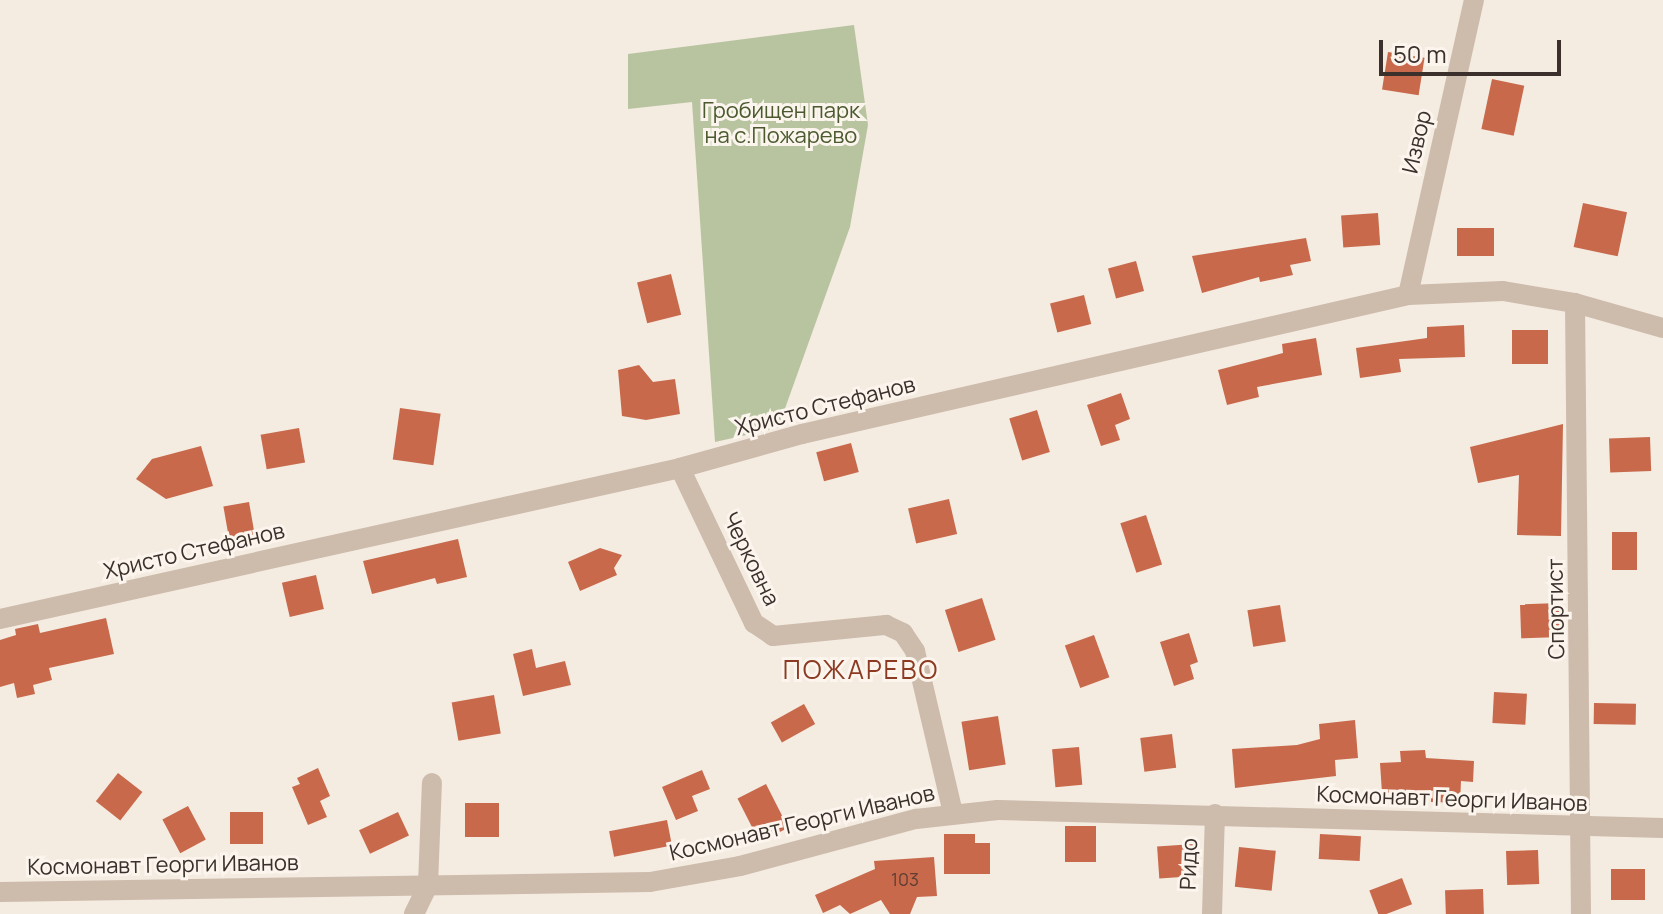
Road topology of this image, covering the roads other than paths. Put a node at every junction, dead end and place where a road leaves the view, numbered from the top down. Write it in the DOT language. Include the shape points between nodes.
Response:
graph roads {
  1 [pos="1474,0"];
  2 [pos="1408,295"];
  3 [pos="1575,303"];
  4 [pos="1663,328"];
  5 [pos="680,468"];
  6 [pos="0,619"];
  7 [pos="432,783"];
  8 [pos="953,813"];
  9 [pos="1215,814"];
  10 [pos="1583,828"];
  11 [pos="1663,828"];
  12 [pos="428,885"];
  13 [pos="0,892"];
  14 [pos="414,914"];
  15 [pos="1212,914"];
  16 [pos="1581,914"];
  1 -- 2 [label="street, Извор"];
  2 -- 3 [label="street, Христо Стефанов" via="1503,291"];
  2 -- 5 [label="street, Христо Стефанов" via="802,434"];
  3 -- 4 [label="street, Христо Стефанов"];
  3 -- 10 [label="street, Спортист"];
  5 -- 6 [label="street, Христо Стефанов"];
  5 -- 8 [label="street, Черковна" via="754,623 773,636 886,625 903,633 915,651"];
  7 -- 12 [label="street"];
  8 -- 9 [label="street, Космонавт Георги Иванов" via="1060,809"];
  8 -- 12 [label="street, Космонавт Георги Иванов" via="740,866 650,882"];
  9 -- 10 [label="street, Космонавт Георги Иванов"];
  9 -- 15 [label="street, Ридо"];
  10 -- 11 [label="street, Космонавт Георги Иванов"];
  10 -- 16 [label="street, Спортист"];
  12 -- 13 [label="street, Космонавт Георги Иванов"];
  12 -- 14 [label="street"];
}
